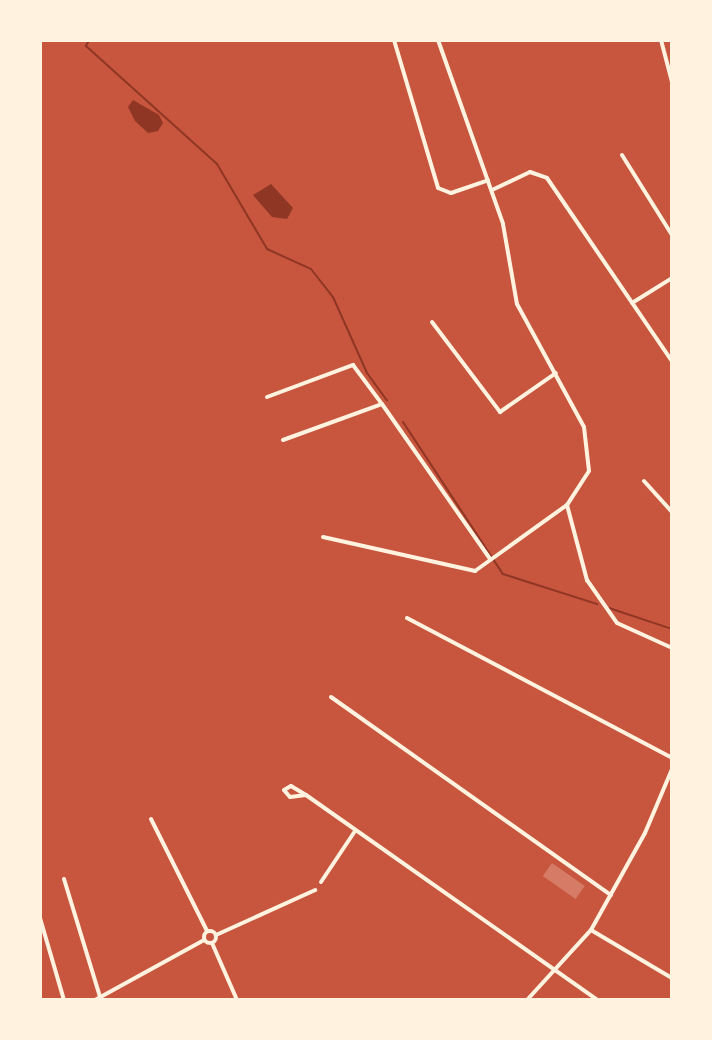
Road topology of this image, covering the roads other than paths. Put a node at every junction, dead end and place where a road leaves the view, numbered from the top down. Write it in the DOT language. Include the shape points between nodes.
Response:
graph roads {
  1 [pos="394,40"];
  2 [pos="438,40"];
  3 [pos="661,40"];
  4 [pos="672,82"];
  5 [pos="622,155"];
  6 [pos="488,180"];
  7 [pos="492,190"];
  8 [pos="672,235"];
  9 [pos="672,278"];
  10 [pos="632,303"];
  11 [pos="432,322"];
  12 [pos="670,359"];
  13 [pos="556,373"];
  14 [pos="267,397"];
  15 [pos="382,404"];
  16 [pos="283,440"];
  17 [pos="644,481"];
  18 [pos="567,505"];
  19 [pos="672,512"];
  20 [pos="323,537"];
  21 [pos="491,558"];
  22 [pos="407,618"];
  23 [pos="672,648"];
  24 [pos="331,697"];
  25 [pos="672,758"];
  26 [pos="672,769"];
  27 [pos="306,795"];
  28 [pos="151,819"];
  29 [pos="356,830"];
  30 [pos="64,879"];
  31 [pos="321,882"];
  32 [pos="315,890"];
  33 [pos="611,895"];
  34 [pos="40,918"];
  35 [pos="591,930"];
  36 [pos="207,931"];
  37 [pos="216,935"];
  38 [pos="204,940"];
  39 [pos="212,943"];
  40 [pos="556,972"];
  41 [pos="672,978"];
  42 [pos="97,998"];
  43 [pos="64,1000"];
  44 [pos="237,1000"];
  45 [pos="527,1000"];
  46 [pos="598,1000"];
  1 -- 6 [label="street" via="438,188 451,193"];
  2 -- 6 [label="street"];
  3 -- 4 [label="street"];
  5 -- 8 [label="street"];
  6 -- 7 [label="street"];
  7 -- 10 [label="street" via="539,172"];
  7 -- 13 [label="street" via="517,304"];
  9 -- 10 [label="street"];
  10 -- 12 [label="street"];
  11 -- 13 [label="street" via="500,412"];
  13 -- 18 [label="street" via="576,406 589,448 589,471"];
  14 -- 15 [label="street" via="353,365"];
  15 -- 16 [label="street"];
  15 -- 21 [label="street"];
  17 -- 19 [label="street"];
  18 -- 21 [label="street"];
  18 -- 23 [label="street" via="587,580 606,612 630,632"];
  20 -- 21 [label="street" via="475,571"];
  22 -- 25 [label="street"];
  24 -- 33 [label="street"];
  26 -- 33 [label="street"];
  27 -- 27 [label="street" via="290,797 284,792 291,786"];
  27 -- 29 [label="street"];
  28 -- 36 [label="street"];
  29 -- 31 [label="street"];
  29 -- 40 [label="street"];
  30 -- 42 [label="street"];
  32 -- 37 [label="street"];
  33 -- 35 [label="street"];
  34 -- 43 [label="street"];
  35 -- 40 [label="street"];
  35 -- 41 [label="street"];
  36 -- 37 [label="street"];
  36 -- 38 [label="street"];
  37 -- 39 [label="street"];
  38 -- 39 [label="street"];
  38 -- 42 [label="street"];
  39 -- 44 [label="street"];
  40 -- 45 [label="street"];
  40 -- 46 [label="street"];
}
